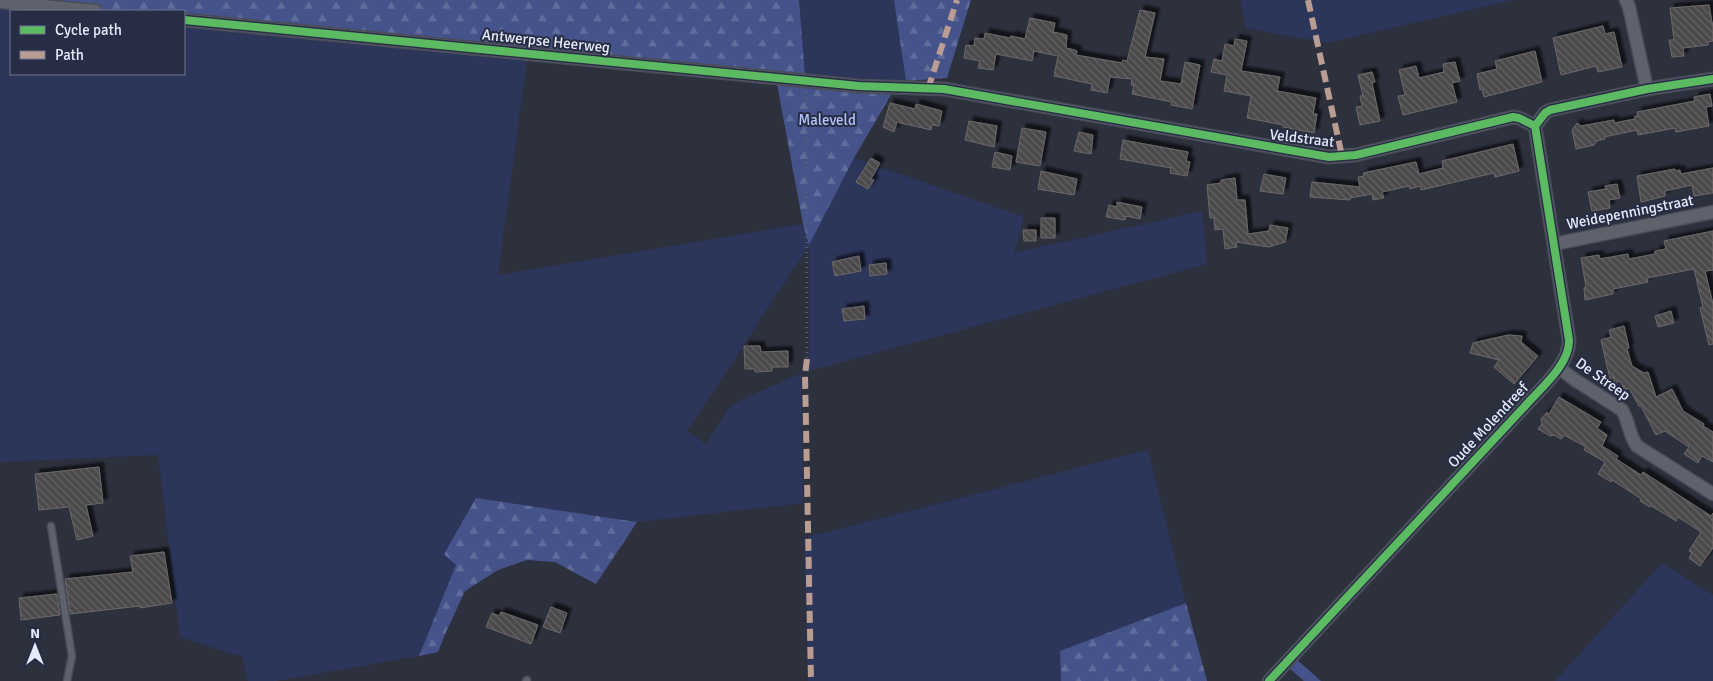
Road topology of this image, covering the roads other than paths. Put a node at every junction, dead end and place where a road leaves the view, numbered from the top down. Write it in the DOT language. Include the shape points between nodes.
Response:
graph roads {
  1 [pos="1626,0"];
  2 [pos="0,2"];
  3 [pos="85,10"];
  4 [pos="185,20"];
  5 [pos="1713,79"];
  6 [pos="906,88"];
  7 [pos="1647,89"];
  8 [pos="1535,126"];
  9 [pos="1713,212"];
  10 [pos="1554,244"];
  11 [pos="1559,368"];
  12 [pos="1713,494"];
  13 [pos="52,526"];
  14 [pos="67,681"];
  15 [pos="1269,681"];
  1 -- 7 [label="street"];
  2 -- 3 [label="street"];
  4 -- 6 [label="street, Antwerpse Heerweg"];
  5 -- 7 [label="street"];
  6 -- 8 [label="street, Veldstraat" via="944,89 1329,157 1356,155 1513,118"];
  7 -- 8 [label="street" via="1550,110"];
  8 -- 10 [label="street, Oude Molendreef"];
  9 -- 10 [label="street, Weidepenningstraat"];
  10 -- 11 [label="street, Oude Molendreef" via="1569,348"];
  11 -- 12 [label="street, De Streep" via="1622,410 1637,446"];
  11 -- 15 [label="street, Oude Molendreef"];
  13 -- 14 [label="lane" via="72,656"];
}
